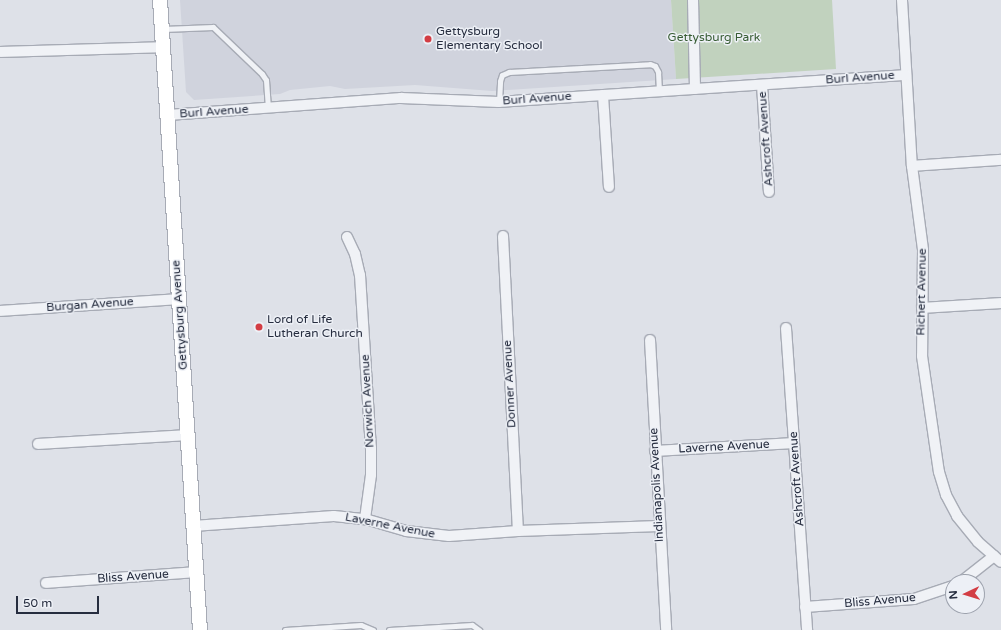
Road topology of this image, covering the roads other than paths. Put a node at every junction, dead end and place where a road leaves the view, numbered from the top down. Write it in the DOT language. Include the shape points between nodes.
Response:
graph roads {
  1 [pos="160,0"];
  2 [pos="693,0"];
  3 [pos="902,0"];
  4 [pos="162,30"];
  5 [pos="164,47"];
  6 [pos="0,52"];
  7 [pos="906,75"];
  8 [pos="762,85"];
  9 [pos="695,89"];
  10 [pos="659,91"];
  11 [pos="603,95"];
  12 [pos="500,102"];
  13 [pos="268,108"];
  14 [pos="168,115"];
  15 [pos="1001,160"];
  16 [pos="912,166"];
  17 [pos="608,187"];
  18 [pos="769,192"];
  19 [pos="503,236"];
  20 [pos="347,237"];
  21 [pos="179,298"];
  22 [pos="1001,303"];
  23 [pos="922,308"];
  24 [pos="0,310"];
  25 [pos="786,328"];
  26 [pos="650,340"];
  27 [pos="188,435"];
  28 [pos="794,443"];
  29 [pos="38,444"];
  30 [pos="655,451"];
  31 [pos="365,519"];
  32 [pos="193,526"];
  33 [pos="659,526"];
  34 [pos="518,531"];
  35 [pos="997,559"];
  36 [pos="196,572"];
  37 [pos="974,574"];
  38 [pos="46,583"];
  39 [pos="945,589"];
  40 [pos="805,607"];
  41 [pos="200,630"];
  42 [pos="285,630"];
  43 [pos="373,630"];
  44 [pos="389,630"];
  45 [pos="479,630"];
  46 [pos="666,630"];
  47 [pos="806,630"];
  1 -- 4 [label="street, Gettysburg Avenue"];
  2 -- 9 [label="street"];
  3 -- 7 [label="street, Richert Avenue"];
  4 -- 5 [label="street, Gettysburg Avenue"];
  4 -- 13 [label="lane" via="213,27 262,74 266,80"];
  5 -- 6 [label="street"];
  5 -- 14 [label="street, Gettysburg Avenue"];
  7 -- 8 [label="street, Burl Avenue"];
  7 -- 16 [label="street, Richert Avenue"];
  8 -- 9 [label="street, Burl Avenue"];
  8 -- 18 [label="street, Ashcroft Avenue"];
  9 -- 10 [label="street, Burl Avenue"];
  10 -- 11 [label="street, Burl Avenue"];
  10 -- 12 [label="lane" via="658,72 655,66 650,64 509,72 502,75 500,81"];
  11 -- 12 [label="street, Burl Avenue"];
  11 -- 17 [label="street"];
  12 -- 13 [label="street, Burl Avenue" via="401,98"];
  13 -- 14 [label="street, Burl Avenue"];
  14 -- 21 [label="street, Gettysburg Avenue"];
  15 -- 16 [label="street"];
  16 -- 23 [label="street, Richert Avenue" via="923,250"];
  19 -- 34 [label="street, Donner Avenue"];
  20 -- 31 [label="street, Norwich Avenue" via="356,254 360,275 371,448 371,475"];
  21 -- 24 [label="street, Burgan Avenue"];
  21 -- 27 [label="street, Gettysburg Avenue"];
  22 -- 23 [label="street"];
  23 -- 35 [label="street, Richert Avenue" via="925,389 939,472 946,495 957,516 978,542"];
  25 -- 28 [label="street, Ashcroft Avenue"];
  26 -- 30 [label="street, Indianapolis Avenue"];
  27 -- 29 [label="street"];
  27 -- 32 [label="street, Gettysburg Avenue"];
  28 -- 30 [label="street, Laverne Avenue"];
  28 -- 40 [label="street, Ashcroft Avenue"];
  30 -- 33 [label="street, Indianapolis Avenue"];
  31 -- 32 [label="street, Laverne Avenue" via="334,516"];
  31 -- 34 [label="street, Laverne Avenue" via="406,531 449,536"];
  32 -- 36 [label="street, Gettysburg Avenue"];
  33 -- 34 [label="street, Laverne Avenue"];
  33 -- 46 [label="street, Indianapolis Avenue"];
  35 -- 37 [label="street"];
  36 -- 38 [label="street, Bliss Avenue"];
  36 -- 41 [label="street, Gettysburg Avenue"];
  39 -- 40 [label="street, Bliss Avenue" via="914,599"];
  40 -- 47 [label="street, Ashcroft Avenue"];
  42 -- 43 [label="lane" via="361,625"];
  44 -- 45 [label="lane" via="472,625"];
}
